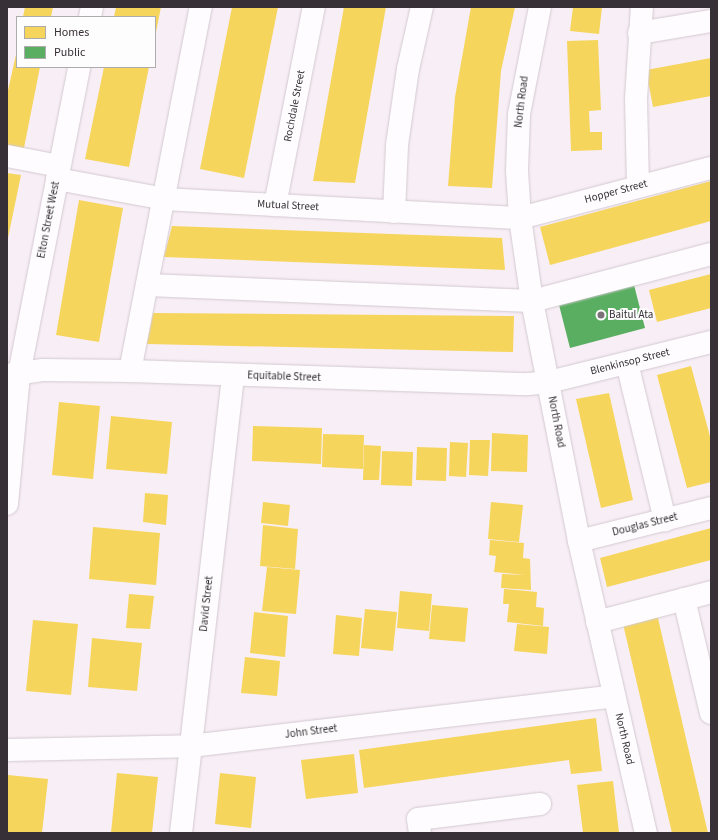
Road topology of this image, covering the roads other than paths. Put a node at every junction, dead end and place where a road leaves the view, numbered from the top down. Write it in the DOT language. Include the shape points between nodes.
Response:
graph roads {
  1 [pos="201,7"];
  2 [pos="314,7"];
  3 [pos="422,7"];
  4 [pos="540,7"];
  5 [pos="642,7"];
  6 [pos="711,20"];
  7 [pos="639,34"];
  8 [pos="79,68"];
  9 [pos="7,156"];
  10 [pos="711,168"];
  11 [pos="58,173"];
  12 [pos="638,186"];
  13 [pos="166,199"];
  14 [pos="275,206"];
  15 [pos="394,212"];
  16 [pos="520,218"];
  17 [pos="711,254"];
  18 [pos="148,285"];
  19 [pos="532,301"];
  20 [pos="710,346"];
  21 [pos="628,363"];
  22 [pos="130,371"];
  23 [pos="13,374"];
  24 [pos="233,375"];
  25 [pos="549,382"];
  26 [pos="7,504"];
  27 [pos="711,508"];
  28 [pos="665,520"];
  29 [pos="579,541"];
  30 [pos="711,592"];
  31 [pos="684,599"];
  32 [pos="597,622"];
  33 [pos="614,696"];
  34 [pos="711,713"];
  35 [pos="191,746"];
  36 [pos="7,750"];
  37 [pos="540,804"];
  38 [pos="181,833"];
  39 [pos="420,833"];
  40 [pos="646,833"];
  1 -- 13 [label="street"];
  2 -- 14 [label="street, Rochdale Street"];
  3 -- 15 [label="street" via="408,69 398,138"];
  4 -- 16 [label="street, North Road" via="519,114 517,172"];
  5 -- 7 [label="street"];
  6 -- 7 [label="street"];
  7 -- 12 [label="street" via="636,99"];
  8 -- 11 [label="street, Elton Street West"];
  9 -- 11 [label="street, Mutual Street"];
  10 -- 12 [label="street, Hopper Street"];
  11 -- 13 [label="street, Mutual Street"];
  11 -- 23 [label="street, Elton Street West"];
  12 -- 16 [label="street, Hopper Street"];
  13 -- 14 [label="street, Mutual Street"];
  13 -- 18 [label="street"];
  14 -- 15 [label="street, Mutual Street"];
  15 -- 16 [label="street, Mutual Street"];
  16 -- 19 [label="street, North Road"];
  17 -- 19 [label="street"];
  18 -- 19 [label="street"];
  18 -- 22 [label="street"];
  19 -- 25 [label="street, North Road"];
  20 -- 21 [label="street, Blenkinsop Street"];
  21 -- 25 [label="street, Blenkinsop Street"];
  21 -- 28 [label="street"];
  22 -- 23 [label="street, Equitable Street" via="43,370"];
  22 -- 24 [label="street, Equitable Street"];
  23 -- 26 [label="street, Elton Street West"];
  24 -- 25 [label="street, Equitable Street"];
  24 -- 35 [label="street, David Street"];
  25 -- 29 [label="street, North Road"];
  27 -- 28 [label="street, Douglas Street"];
  28 -- 29 [label="street, Douglas Street"];
  29 -- 32 [label="street, North Road"];
  30 -- 31 [label="street"];
  31 -- 32 [label="street"];
  31 -- 34 [label="street"];
  32 -- 33 [label="street, North Road"];
  33 -- 35 [label="street, John Street"];
  33 -- 40 [label="street, North Road"];
  35 -- 36 [label="street, John Street"];
  35 -- 38 [label="street, David Street"];
  37 -- 39 [label="street" via="418,819"];
}
